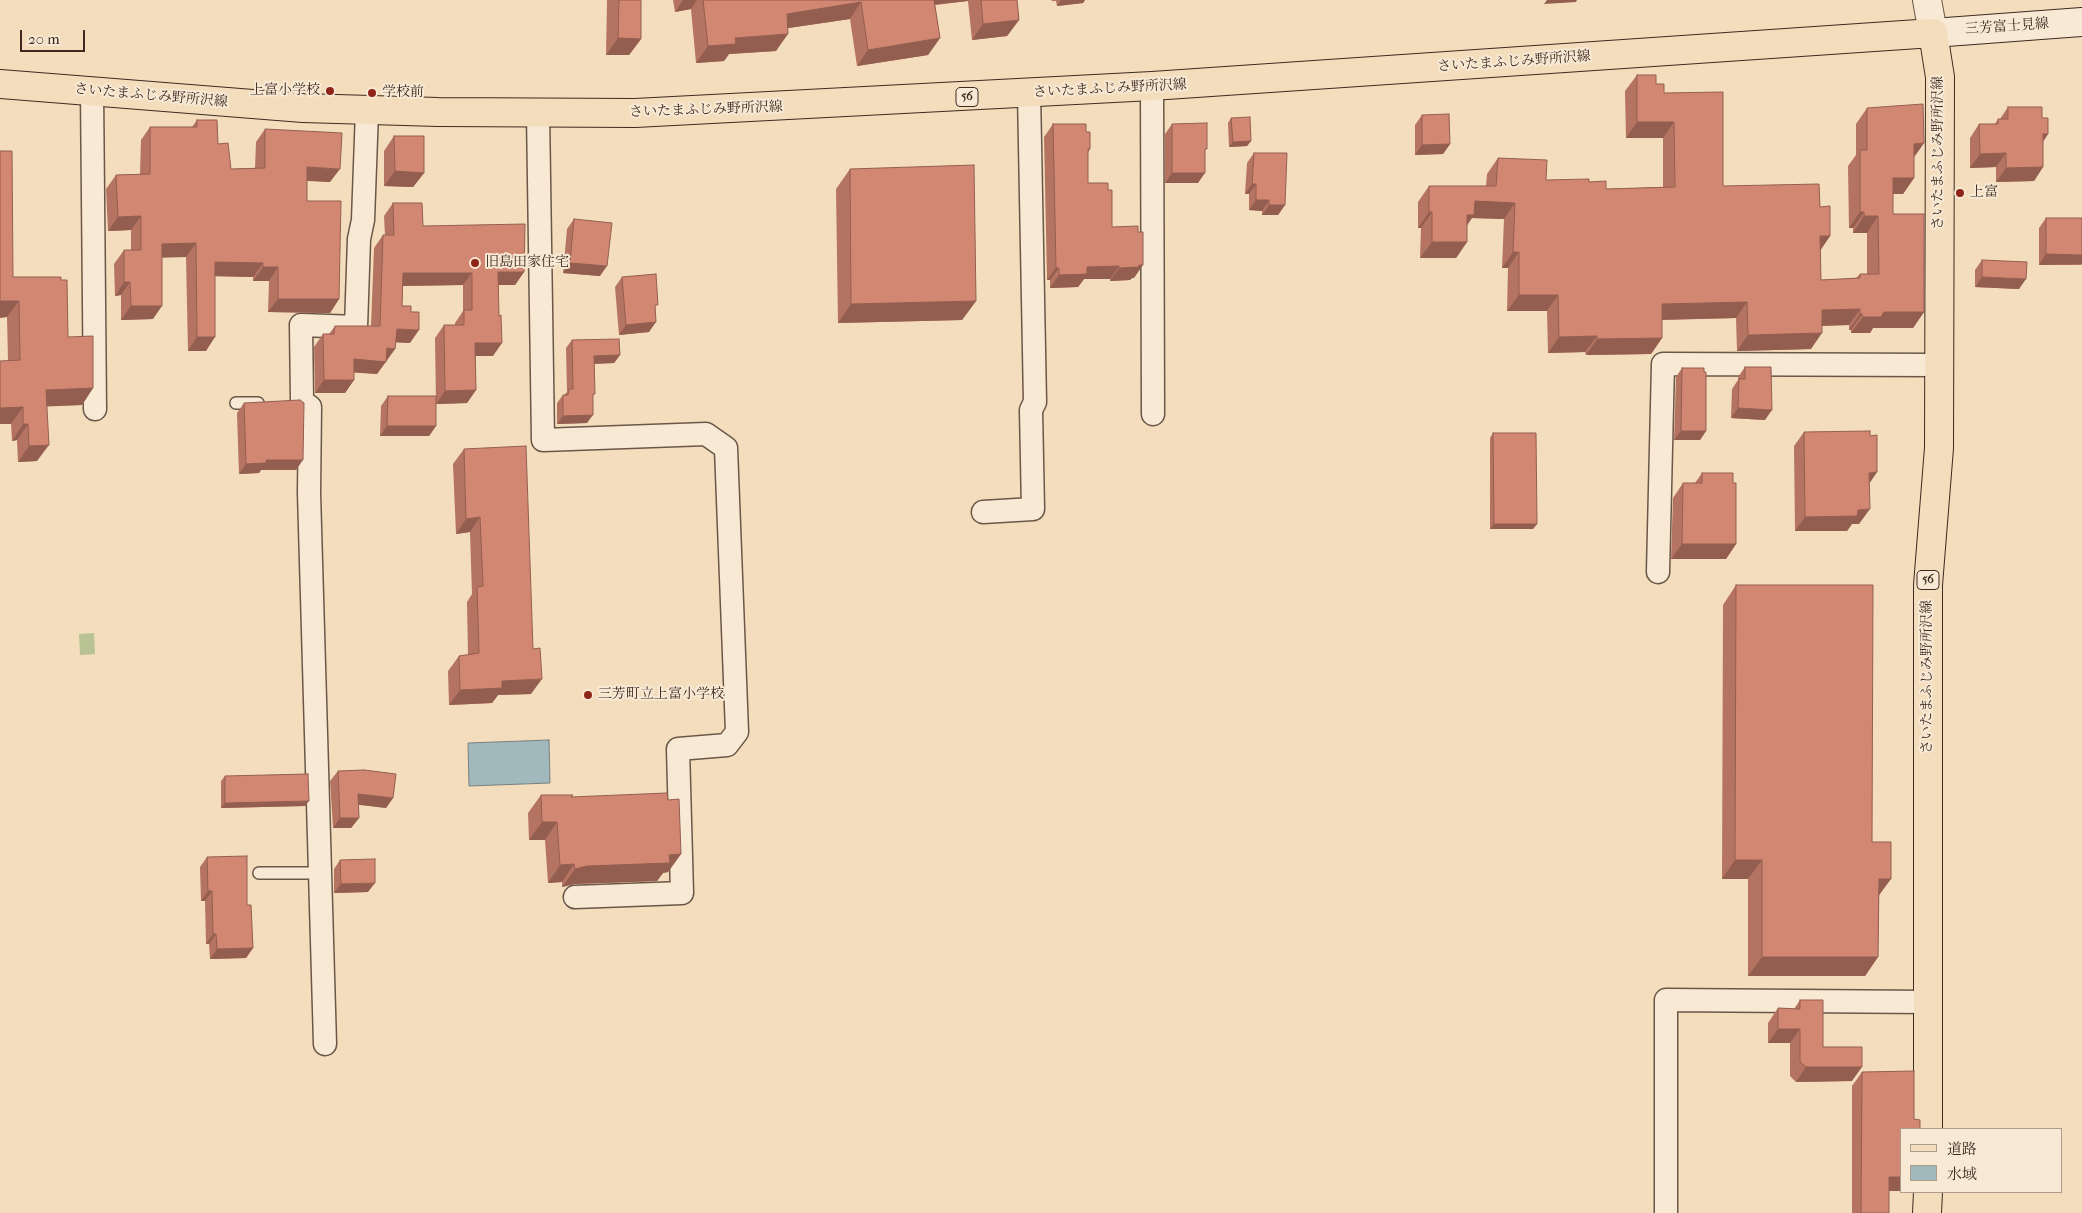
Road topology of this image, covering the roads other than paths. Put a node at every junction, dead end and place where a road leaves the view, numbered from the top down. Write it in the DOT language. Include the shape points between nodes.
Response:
graph roads {
  1 [pos="1927,0"];
  2 [pos="2082,22"];
  3 [pos="1933,33"];
  4 [pos="0,84"];
  5 [pos="1152,86"];
  6 [pos="92,92"];
  7 [pos="1029,93"];
  8 [pos="367,111"];
  9 [pos="538,114"];
  10 [pos="1939,365"];
  11 [pos="236,403"];
  12 [pos="271,403"];
  13 [pos="94,409"];
  14 [pos="1153,414"];
  15 [pos="983,512"];
  16 [pos="1658,572"];
  17 [pos="259,873"];
  18 [pos="321,873"];
  19 [pos="575,897"];
  20 [pos="1928,1002"];
  21 [pos="325,1044"];
  22 [pos="1928,1128"];
  23 [pos="1928,1193"];
  24 [pos="1666,1213"];
  25 [pos="1927,1213"];
  1 -- 3 [label="main road"];
  2 -- 3 [label="main road, 三芳富士見線"];
  3 -- 5 [label="main road, さいたまふじみ野所沢線 / 56"];
  3 -- 10 [label="main road, さいたまふじみ野所沢線 / 56" via="1940,77"];
  4 -- 6 [label="main road, さいたまふじみ野所沢線 / 56"];
  5 -- 7 [label="main road, さいたまふじみ野所沢線 / 56"];
  5 -- 14 [label="street"];
  6 -- 8 [label="main road, さいたまふじみ野所沢線 / 56"];
  6 -- 13 [label="street"];
  7 -- 9 [label="main road, さいたまふじみ野所沢線 / 56" via="690,111"];
  7 -- 15 [label="street" via="1035,402 1031,410 1033,509"];
  8 -- 9 [label="main road, さいたまふじみ野所沢線 / 56"];
  8 -- 18 [label="street" via="356,327 301,325 296,402 310,407 309,493"];
  9 -- 19 [label="street" via="543,440 706,434 726,448 737,732 727,746 678,748 682,893"];
  10 -- 16 [label="street" via="1663,364"];
  10 -- 20 [label="main road, さいたまふじみ野所沢線 / 56" via="1939,448 1928,585"];
  11 -- 12 [label="lane"];
  17 -- 18 [label="lane"];
  18 -- 21 [label="street"];
  20 -- 22 [label="main road, さいたまふじみ野所沢線 / 56"];
  20 -- 24 [label="street" via="1666,1000"];
  23 -- 25 [label="main road"];
}
